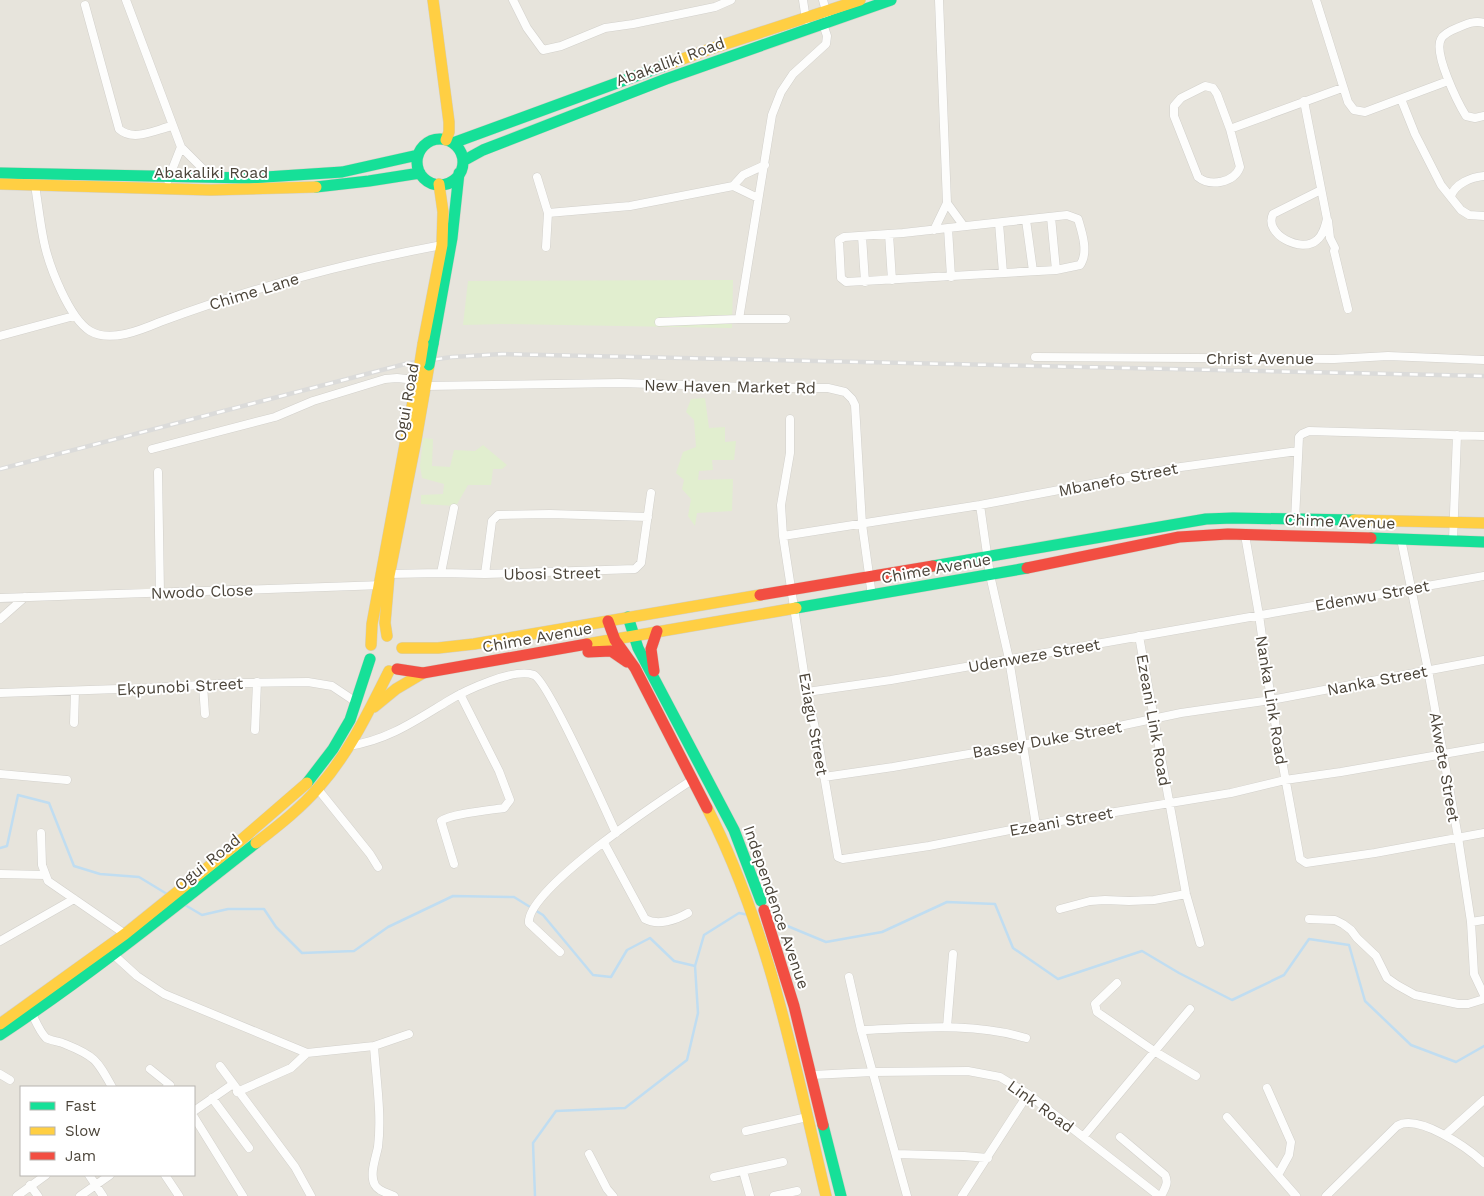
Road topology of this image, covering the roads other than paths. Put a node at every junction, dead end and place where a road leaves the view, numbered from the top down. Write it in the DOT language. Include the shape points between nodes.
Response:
graph roads {
  1 [pos="126,0"];
  2 [pos="433,0"];
  3 [pos="513,0"];
  4 [pos="731,0"];
  5 [pos="803,0"];
  6 [pos="860,0"];
  7 [pos="891,0"];
  8 [pos="939,0"];
  9 [pos="1316,0"];
  10 [pos="85,5"];
  11 [pos="825,14"];
  12 [pos="807,23"];
  13 [pos="1484,24"];
  14 [pos="1448,81"];
  15 [pos="1342,88"];
  16 [pos="1400,99"];
  17 [pos="1304,101"];
  18 [pos="1484,116"];
  19 [pos="172,126"];
  20 [pos="1230,129"];
  21 [pos="450,142"];
  22 [pos="181,147"];
  23 [pos="418,155"];
  24 [pos="463,160"];
  25 [pos="765,165"];
  26 [pos="0,173"];
  27 [pos="420,173"];
  28 [pos="322,174"];
  29 [pos="460,174"];
  30 [pos="1484,176"];
  31 [pos="537,177"];
  32 [pos="167,183"];
  33 [pos="0,184"];
  34 [pos="212,184"];
  35 [pos="439,184"];
  36 [pos="35,185"];
  37 [pos="321,186"];
  38 [pos="733,186"];
  39 [pos="1321,190"];
  40 [pos="1451,196"];
  41 [pos="758,198"];
  42 [pos="947,204"];
  43 [pos="548,213"];
  44 [pos="1484,216"];
  45 [pos="1051,217"];
  46 [pos="1328,219"];
  47 [pos="1026,220"];
  48 [pos="999,223"];
  49 [pos="963,225"];
  50 [pos="948,228"];
  51 [pos="934,230"];
  52 [pos="889,234"];
  53 [pos="862,236"];
  54 [pos="442,245"];
  55 [pos="546,247"];
  56 [pos="1056,270"];
  57 [pos="1033,271"];
  58 [pos="1003,273"];
  59 [pos="951,277"];
  60 [pos="892,280"];
  61 [pos="865,282"];
  62 [pos="1348,309"];
  63 [pos="74,316"];
  64 [pos="739,319"];
  65 [pos="786,319"];
  66 [pos="658,322"];
  67 [pos="0,336"];
  68 [pos="428,344"];
  69 [pos="1035,357"];
  70 [pos="1484,360"];
  71 [pos="420,383"];
  72 [pos="790,419"];
  73 [pos="1457,435"];
  74 [pos="1484,436"];
  75 [pos="152,449"];
  76 [pos="1298,451"];
  77 [pos="158,472"];
  78 [pos="651,493"];
  79 [pos="980,505"];
  80 [pos="454,508"];
  81 [pos="648,517"];
  82 [pos="1295,520"];
  83 [pos="1455,522"];
  84 [pos="1484,523"];
  85 [pos="862,524"];
  86 [pos="1245,535"];
  87 [pos="783,536"];
  88 [pos="1400,539"];
  89 [pos="1453,540"];
  90 [pos="1484,542"];
  91 [pos="988,556"];
  92 [pos="441,573"];
  93 [pos="485,574"];
  94 [pos="990,575"];
  95 [pos="1484,576"];
  96 [pos="868,577"];
  97 [pos="385,581"];
  98 [pos="1412,588"];
  99 [pos="791,590"];
  100 [pos="160,592"];
  101 [pos="872,596"];
  102 [pos="25,597"];
  103 [pos="0,598"];
  104 [pos="794,609"];
  105 [pos="1259,615"];
  106 [pos="628,617"];
  107 [pos="0,619"];
  108 [pos="608,620"];
  109 [pos="657,631"];
  110 [pos="387,636"];
  111 [pos="1140,636"];
  112 [pos="634,637"];
  113 [pos="615,640"];
  114 [pos="371,645"];
  115 [pos="402,648"];
  116 [pos="538,654"];
  117 [pos="370,659"];
  118 [pos="1009,659"];
  119 [pos="1484,660"];
  120 [pos="635,668"];
  121 [pos="393,670"];
  122 [pos="1428,670"];
  123 [pos="422,672"];
  124 [pos="655,681"];
  125 [pos="257,682"];
  126 [pos="203,685"];
  127 [pos="75,691"];
  128 [pos="807,692"];
  129 [pos="0,693"];
  130 [pos="460,694"];
  131 [pos="1270,700"];
  132 [pos="356,702"];
  133 [pos="370,710"];
  134 [pos="205,714"];
  135 [pos="1153,719"];
  136 [pos="74,723"];
  137 [pos="255,730"];
  138 [pos="1023,744"];
  139 [pos="349,746"];
  140 [pos="1484,747"];
  141 [pos="1443,754"];
  142 [pos="0,774"];
  143 [pos="824,777"];
  144 [pos="67,780"];
  145 [pos="692,780"];
  146 [pos="1285,780"];
  147 [pos="317,788"];
  148 [pos="1169,803"];
  149 [pos="283,812"];
  150 [pos="1036,825"];
  151 [pos="41,833"];
  152 [pos="616,833"];
  153 [pos="1484,833"];
  154 [pos="1458,837"];
  155 [pos="604,843"];
  156 [pos="838,857"];
  157 [pos="226,860"];
  158 [pos="454,864"];
  159 [pos="378,867"];
  160 [pos="0,874"];
  161 [pos="45,875"];
  162 [pos="1186,894"];
  163 [pos="74,899"];
  164 [pos="1060,909"];
  165 [pos="688,913"];
  166 [pos="1309,919"];
  167 [pos="1484,920"];
  168 [pos="1471,922"];
  169 [pos="126,934"];
  170 [pos="0,941"];
  171 [pos="1200,943"];
  172 [pos="560,952"];
  173 [pos="952,954"];
  174 [pos="114,955"];
  175 [pos="94,963"];
  176 [pos="848,977"];
  177 [pos="1117,983"];
  178 [pos="1484,995"];
  179 [pos="1484,1000"];
  180 [pos="1190,1009"];
  181 [pos="32,1014"];
  182 [pos="0,1024"];
  183 [pos="947,1027"];
  184 [pos="861,1030"];
  185 [pos="409,1034"];
  186 [pos="0,1035"];
  187 [pos="1026,1038"];
  188 [pos="374,1046"];
  189 [pos="1154,1051"];
  190 [pos="307,1053"];
  191 [pos="220,1066"];
  192 [pos="150,1068"];
  193 [pos="873,1072"];
  194 [pos="0,1074"];
  195 [pos="812,1075"];
  196 [pos="1196,1076"];
  197 [pos="10,1080"];
  198 [pos="233,1084"];
  199 [pos="111,1086"];
  200 [pos="169,1086"];
  201 [pos="1267,1088"];
  202 [pos="237,1092"];
  203 [pos="1028,1094"];
  204 [pos="212,1098"];
  205 [pos="1484,1100"];
  206 [pos="195,1110"];
  207 [pos="807,1117"];
  208 [pos="1227,1117"];
  209 [pos="195,1119"];
  210 [pos="746,1132"];
  211 [pos="1445,1135"];
  212 [pos="1083,1137"];
  213 [pos="1120,1137"];
  214 [pos="249,1148"];
  215 [pos="588,1154"];
  216 [pos="896,1154"];
  217 [pos="988,1158"];
  218 [pos="783,1162"];
  219 [pos="1484,1163"];
  220 [pos="743,1171"];
  221 [pos="1278,1175"];
  222 [pos="44,1176"];
  223 [pos="89,1176"];
  224 [pos="109,1176"];
  225 [pos="166,1176"];
  226 [pos="714,1177"];
  227 [pos="30,1185"];
  228 [pos="96,1185"];
  229 [pos="797,1191"];
  230 [pos="1150,1194"];
  231 [pos="17,1196"];
  232 [pos="38,1196"];
  233 [pos="80,1196"];
  234 [pos="103,1196"];
  235 [pos="178,1196"];
  236 [pos="243,1196"];
  237 [pos="311,1196"];
  238 [pos="394,1196"];
  239 [pos="613,1196"];
  240 [pos="750,1196"];
  241 [pos="774,1196"];
  242 [pos="826,1196"];
  243 [pos="841,1196"];
  244 [pos="907,1196"];
  245 [pos="962,1196"];
  246 [pos="1160,1196"];
  247 [pos="1296,1196"];
  248 [pos="1326,1196"];
  1 -- 19 [label="street"];
  2 -- 21 [label="main road"];
  3 -- 4 [label="street" via="543,50 605,28 715,7"];
  5 -- 12 [label="street"];
  6 -- 11 [label="main road, Abakaliki Road"];
  7 -- 11 [label="main road, Abakaliki Road"];
  8 -- 42 [label="street"];
  9 -- 15 [label="street"];
  10 -- 19 [label="street" via="119,129 126,135 136,136"];
  11 -- 12 [label="main road, Abakaliki Road"];
  11 -- 25 [label="street" via="826,44 793,74 777,99"];
  12 -- 21 [label="main road, Abakaliki Road" via="710,49"];
  12 -- 24 [label="main road, Abakaliki Road"];
  13 -- 14 [label="street" via="1471,23 1442,36 1441,55"];
  14 -- 16 [label="street"];
  14 -- 18 [label="street" via="1466,116"];
  15 -- 16 [label="street" via="1350,107 1359,112"];
  15 -- 17 [label="street"];
  16 -- 40 [label="street" via="1435,177"];
  17 -- 20 [label="street"];
  17 -- 39 [label="street"];
  19 -- 22 [label="street"];
  20 -- 20 [label="street" via="1217,94 1209,87 1198,88 1174,106 1174,116 1198,176 1207,182 1232,177 1239,170"];
  21 -- 23 [label="main road" via="439,139 428,142"];
  21 -- 24 [label="main road" via="458,148"];
  22 -- 32 [label="street"];
  22 -- 34 [label="street"];
  23 -- 27 [label="main road"];
  23 -- 28 [label="main road, Abakaliki Road"];
  24 -- 29 [label="main road"];
  25 -- 38 [label="street" via="744,175"];
  25 -- 41 [label="street"];
  26 -- 32 [label="main road, Abakaliki Road"];
  27 -- 35 [label="main road" via="428,181"];
  27 -- 37 [label="main road, Abakaliki Road"];
  28 -- 34 [label="main road, Abakaliki Road" via="249,178"];
  28 -- 37 [label="main road"];
  29 -- 35 [label="main road" via="449,183"];
  29 -- 68 [label="main road, Ogui Road" via="443,295"];
  30 -- 40 [label="street" via="1462,183"];
  31 -- 43 [label="street"];
  32 -- 34 [label="main road, Abakaliki Road"];
  32 -- 36 [label="main road, Abakaliki Road"];
  33 -- 36 [label="main road, Abakaliki Road"];
  34 -- 37 [label="main road, Abakaliki Road"];
  35 -- 54 [label="main road, Ogui Road" via="443,212"];
  36 -- 63 [label="street, Chime Lane" via="48,256"];
  38 -- 41 [label="street"];
  38 -- 43 [label="street" via="630,206"];
  39 -- 46 [label="street"];
  39 -- 46 [label="street" via="1273,214 1272,226 1291,242 1308,245 1320,237"];
  40 -- 44 [label="street" via="1456,206 1469,215"];
  41 -- 64 [label="street"];
  42 -- 49 [label="street"];
  42 -- 51 [label="street"];
  43 -- 55 [label="street"];
  45 -- 47 [label="street"];
  45 -- 56 [label="street"];
  45 -- 56 [label="street" via="1067,215 1078,219 1084,251 1080,265"];
  46 -- 62 [label="street"];
  47 -- 48 [label="street"];
  47 -- 57 [label="street"];
  48 -- 49 [label="street"];
  48 -- 58 [label="street"];
  49 -- 50 [label="street"];
  50 -- 51 [label="street"];
  50 -- 59 [label="street"];
  51 -- 52 [label="street"];
  52 -- 53 [label="street"];
  52 -- 60 [label="street"];
  53 -- 61 [label="street"];
  53 -- 61 [label="street" via="839,240 841,278 846,282"];
  54 -- 63 [label="street, Chime Lane" via="293,279 209,304 143,329 112,336 89,330"];
  54 -- 68 [label="main road, Ogui Road"];
  56 -- 57 [label="street"];
  57 -- 58 [label="street"];
  58 -- 59 [label="street"];
  59 -- 60 [label="street"];
  60 -- 61 [label="street"];
  63 -- 67 [label="street"];
  64 -- 65 [label="street"];
  64 -- 66 [label="street"];
  68 -- 71 [label="main road, Ogui Road, bridge"];
  69 -- 70 [label="street, Christ Avenue" via="1334,359 1388,356"];
  71 -- 75 [label="street" via="385,379 313,401 275,417"];
  71 -- 85 [label="street, New Haven Market Rd" via="620,383 828,388 845,392 855,405"];
  71 -- 97 [label="main road, Ogui Road"];
  72 -- 87 [label="street" via="790,453 781,505"];
  73 -- 74 [label="street"];
  73 -- 76 [label="street" via="1309,431 1299,437"];
  73 -- 83 [label="street"];
  76 -- 79 [label="street, Mbanefo Street" via="1180,467"];
  76 -- 82 [label="street"];
  77 -- 100 [label="street"];
  78 -- 81 [label="street, Ubosi Street"];
  79 -- 85 [label="street, Mbanefo Street"];
  79 -- 91 [label="street"];
  80 -- 92 [label="street"];
  81 -- 93 [label="street, Ubosi Street" via="641,562 635,569"];
  81 -- 93 [label="street" via="498,515 492,521"];
  82 -- 83 [label="main road, Chime Avenue"];
  82 -- 91 [label="main road, Chime Avenue" via="1206,519"];
  83 -- 84 [label="main road, Chime Avenue"];
  83 -- 89 [label="street"];
  85 -- 87 [label="street, Mbanefo Street"];
  85 -- 96 [label="street, New Haven Market Rd"];
  86 -- 88 [label="main road, Chime Avenue"];
  86 -- 94 [label="main road, Chime Avenue" via="1179,537"];
  86 -- 105 [label="street, Nanka Link Road"];
  87 -- 99 [label="street"];
  88 -- 89 [label="main road, Chime Avenue"];
  88 -- 98 [label="street, Akwete Street"];
  89 -- 90 [label="main road, Chime Avenue"];
  91 -- 94 [label="street"];
  91 -- 96 [label="main road, Chime Avenue"];
  92 -- 93 [label="street, Ubosi Street"];
  92 -- 97 [label="street, Ubosi Street"];
  94 -- 101 [label="main road, Chime Avenue"];
  94 -- 118 [label="street"];
  95 -- 98 [label="street, Edenwu Street"];
  96 -- 99 [label="main road, Chime Avenue"];
  96 -- 101 [label="street, New Haven Market Rd"];
  97 -- 100 [label="street, Nwodo Close"];
  97 -- 110 [label="main road, Ogui Road"];
  97 -- 114 [label="main road, Ogui Road" via="372,624"];
  98 -- 105 [label="street, Edenwu Street"];
  98 -- 122 [label="street, Akwete Street"];
  99 -- 104 [label="street, Eziagu Street"];
  99 -- 106 [label="main road, Chime Avenue"];
  100 -- 102 [label="street, Nwodo Close"];
  101 -- 104 [label="main road, Chime Avenue"];
  102 -- 103 [label="street, Nwodo Close"];
  102 -- 107 [label="street"];
  104 -- 109 [label="main road, Chime Avenue"];
  104 -- 128 [label="street, Eziagu Street"];
  105 -- 111 [label="street, Udenweze Street"];
  105 -- 131 [label="street, Nanka Link Road"];
  106 -- 108 [label="main road, Chime Avenue"];
  106 -- 112 [label="main road, Independence Avenue"];
  108 -- 113 [label="main road, Independence Avenue"];
  108 -- 115 [label="main road, Chime Avenue" via="457,646"];
  109 -- 112 [label="main road, Chime Avenue"];
  109 -- 124 [label="main road" via="650,649"];
  110 -- 114 [label="main road"];
  110 -- 115 [label="main road"];
  111 -- 118 [label="street, Udenweze Street"];
  111 -- 135 [label="street, Ezeani Link Road"];
  112 -- 113 [label="main road, Chime Avenue"];
  112 -- 124 [label="main road, Independence Avenue"];
  113 -- 116 [label="main road, Chime Avenue"];
  113 -- 120 [label="main road, Independence Avenue"];
  114 -- 117 [label="main road"];
  115 -- 121 [label="main road" via="401,664"];
  116 -- 120 [label="main road" via="608,651"];
  116 -- 123 [label="main road, Chime Avenue"];
  117 -- 121 [label="main road" via="377,668"];
  117 -- 132 [label="main road, Ogui Road"];
  118 -- 128 [label="street, Udenweze Street"];
  118 -- 138 [label="street"];
  119 -- 122 [label="street, Nanka Street"];
  120 -- 145 [label="main road, Independence Avenue"];
  121 -- 123 [label="main road, Chime Avenue"];
  121 -- 133 [label="main road, Ogui Road"];
  122 -- 131 [label="street, Nanka Street"];
  122 -- 141 [label="street, Akwete Street"];
  123 -- 133 [label="main road"];
  124 -- 195 [label="main road, Independence Avenue" via="734,830 771,930"];
  125 -- 126 [label="street, Ekpunobi Street"];
  125 -- 132 [label="street, Ekpunobi Street" via="322,684 340,690"];
  125 -- 137 [label="street"];
  126 -- 127 [label="street, Ekpunobi Street"];
  126 -- 134 [label="street"];
  127 -- 129 [label="street, Ekpunobi Street"];
  127 -- 136 [label="street"];
  128 -- 143 [label="street, Eziagu Street"];
  130 -- 139 [label="street" via="393,734"];
  130 -- 152 [label="street" via="496,680 528,674 540,680"];
  130 -- 158 [label="street" via="510,800 504,808 441,821"];
  131 -- 135 [label="street, Bassey Duke Street"];
  131 -- 146 [label="street, Nanka Link Road"];
  132 -- 149 [label="main road, Ogui Road" via="350,720 333,749"];
  133 -- 139 [label="main road, Ogui Road"];
  135 -- 138 [label="street, Bassey Duke Street"];
  135 -- 148 [label="street, Ezeani Link Road"];
  138 -- 143 [label="street, Bassey Duke Street"];
  138 -- 150 [label="street"];
  139 -- 147 [label="main road, Ogui Road"];
  140 -- 141 [label="street, Ezeani Street"];
  141 -- 146 [label="street, Ezeani Street"];
  141 -- 154 [label="street, Akwete Street"];
  142 -- 144 [label="street"];
  143 -- 156 [label="street, Eziagu Street"];
  145 -- 152 [label="street"];
  145 -- 207 [label="main road, Independence Avenue" via="728,851 757,927"];
  146 -- 148 [label="street, Ezeani Street"];
  146 -- 154 [label="street, Nanka Link Road" via="1300,859 1306,863"];
  147 -- 149 [label="main road, Ogui Road"];
  147 -- 159 [label="street"];
  148 -- 150 [label="street, Ezeani Street"];
  148 -- 162 [label="street, Ezeani Link Road"];
  149 -- 157 [label="main road, Ogui Road"];
  150 -- 156 [label="street, Ezeani Street" via="929,846 843,859"];
  151 -- 161 [label="street"];
  152 -- 155 [label="street"];
  153 -- 154 [label="street"];
  154 -- 168 [label="street, Akwete Street"];
  155 -- 165 [label="street" via="645,919 667,921"];
  155 -- 172 [label="street" via="553,884 531,913 529,923"];
  157 -- 169 [label="main road, Ogui Road" via="171,897"];
  157 -- 174 [label="main road, Ogui Road" via="182,903"];
  160 -- 161 [label="street"];
  161 -- 163 [label="street"];
  162 -- 164 [label="street" via="1154,900 1090,901"];
  162 -- 171 [label="street, Ezeani Link Road"];
  163 -- 169 [label="street"];
  163 -- 170 [label="street"];
  166 -- 179 [label="street" via="1335,920 1351,930 1376,956 1388,978 1415,995 1458,1004"];
  167 -- 168 [label="street"];
  168 -- 178 [label="street, Akwete Street" via="1474,974"];
  169 -- 175 [label="main road, Ogui Road"];
  173 -- 183 [label="street"];
  174 -- 175 [label="main road, Ogui Road"];
  174 -- 190 [label="street" via="136,976 164,994"];
  175 -- 181 [label="main road, Ogui Road"];
  175 -- 182 [label="main road, Ogui Road"];
  176 -- 184 [label="street"];
  177 -- 189 [label="street" via="1095,1004 1097,1012"];
  180 -- 189 [label="street"];
  181 -- 186 [label="main road, Ogui Road"];
  181 -- 199 [label="street" via="49,1040 65,1044 96,1060"];
  183 -- 184 [label="street"];
  183 -- 187 [label="street" via="992,1029"];
  184 -- 193 [label="street"];
  185 -- 188 [label="street"];
  188 -- 190 [label="street"];
  188 -- 238 [label="street" via="378,1145 373,1179 379,1190"];
  189 -- 196 [label="street"];
  189 -- 212 [label="street"];
  190 -- 202 [label="street" via="291,1068"];
  191 -- 198 [label="street"];
  192 -- 200 [label="street"];
  193 -- 195 [label="street, Link Road"];
  193 -- 203 [label="street, Link Road" via="984,1074 1000,1077"];
  193 -- 216 [label="street"];
  194 -- 197 [label="street"];
  195 -- 243 [label="main road, Independence Avenue"];
  198 -- 202 [label="street"];
  198 -- 204 [label="street"];
  201 -- 221 [label="street" via="1291,1142 1289,1155"];
  202 -- 237 [label="street" via="295,1167"];
  203 -- 212 [label="street, Link Road"];
  203 -- 217 [label="street"];
  204 -- 206 [label="street"];
  204 -- 214 [label="street"];
  205 -- 211 [label="street"];
  207 -- 210 [label="street"];
  207 -- 242 [label="main road, Independence Avenue"];
  208 -- 221 [label="street"];
  209 -- 236 [label="street"];
  211 -- 219 [label="street"];
  211 -- 248 [label="street" via="1422,1125 1402,1122"];
  212 -- 230 [label="street, Link Road"];
  213 -- 246 [label="street" via="1165,1175 1166,1185"];
  215 -- 239 [label="street"];
  216 -- 217 [label="street"];
  216 -- 244 [label="street"];
  217 -- 245 [label="street"];
  218 -- 220 [label="street"];
  220 -- 226 [label="street"];
  220 -- 240 [label="street"];
  221 -- 247 [label="street"];
  222 -- 227 [label="street"];
  223 -- 228 [label="street"];
  224 -- 228 [label="street"];
  225 -- 235 [label="street"];
  227 -- 231 [label="street"];
  227 -- 232 [label="street"];
  228 -- 233 [label="street"];
  228 -- 234 [label="street"];
  229 -- 241 [label="street"];
  230 -- 246 [label="street, Link Road"];
}
